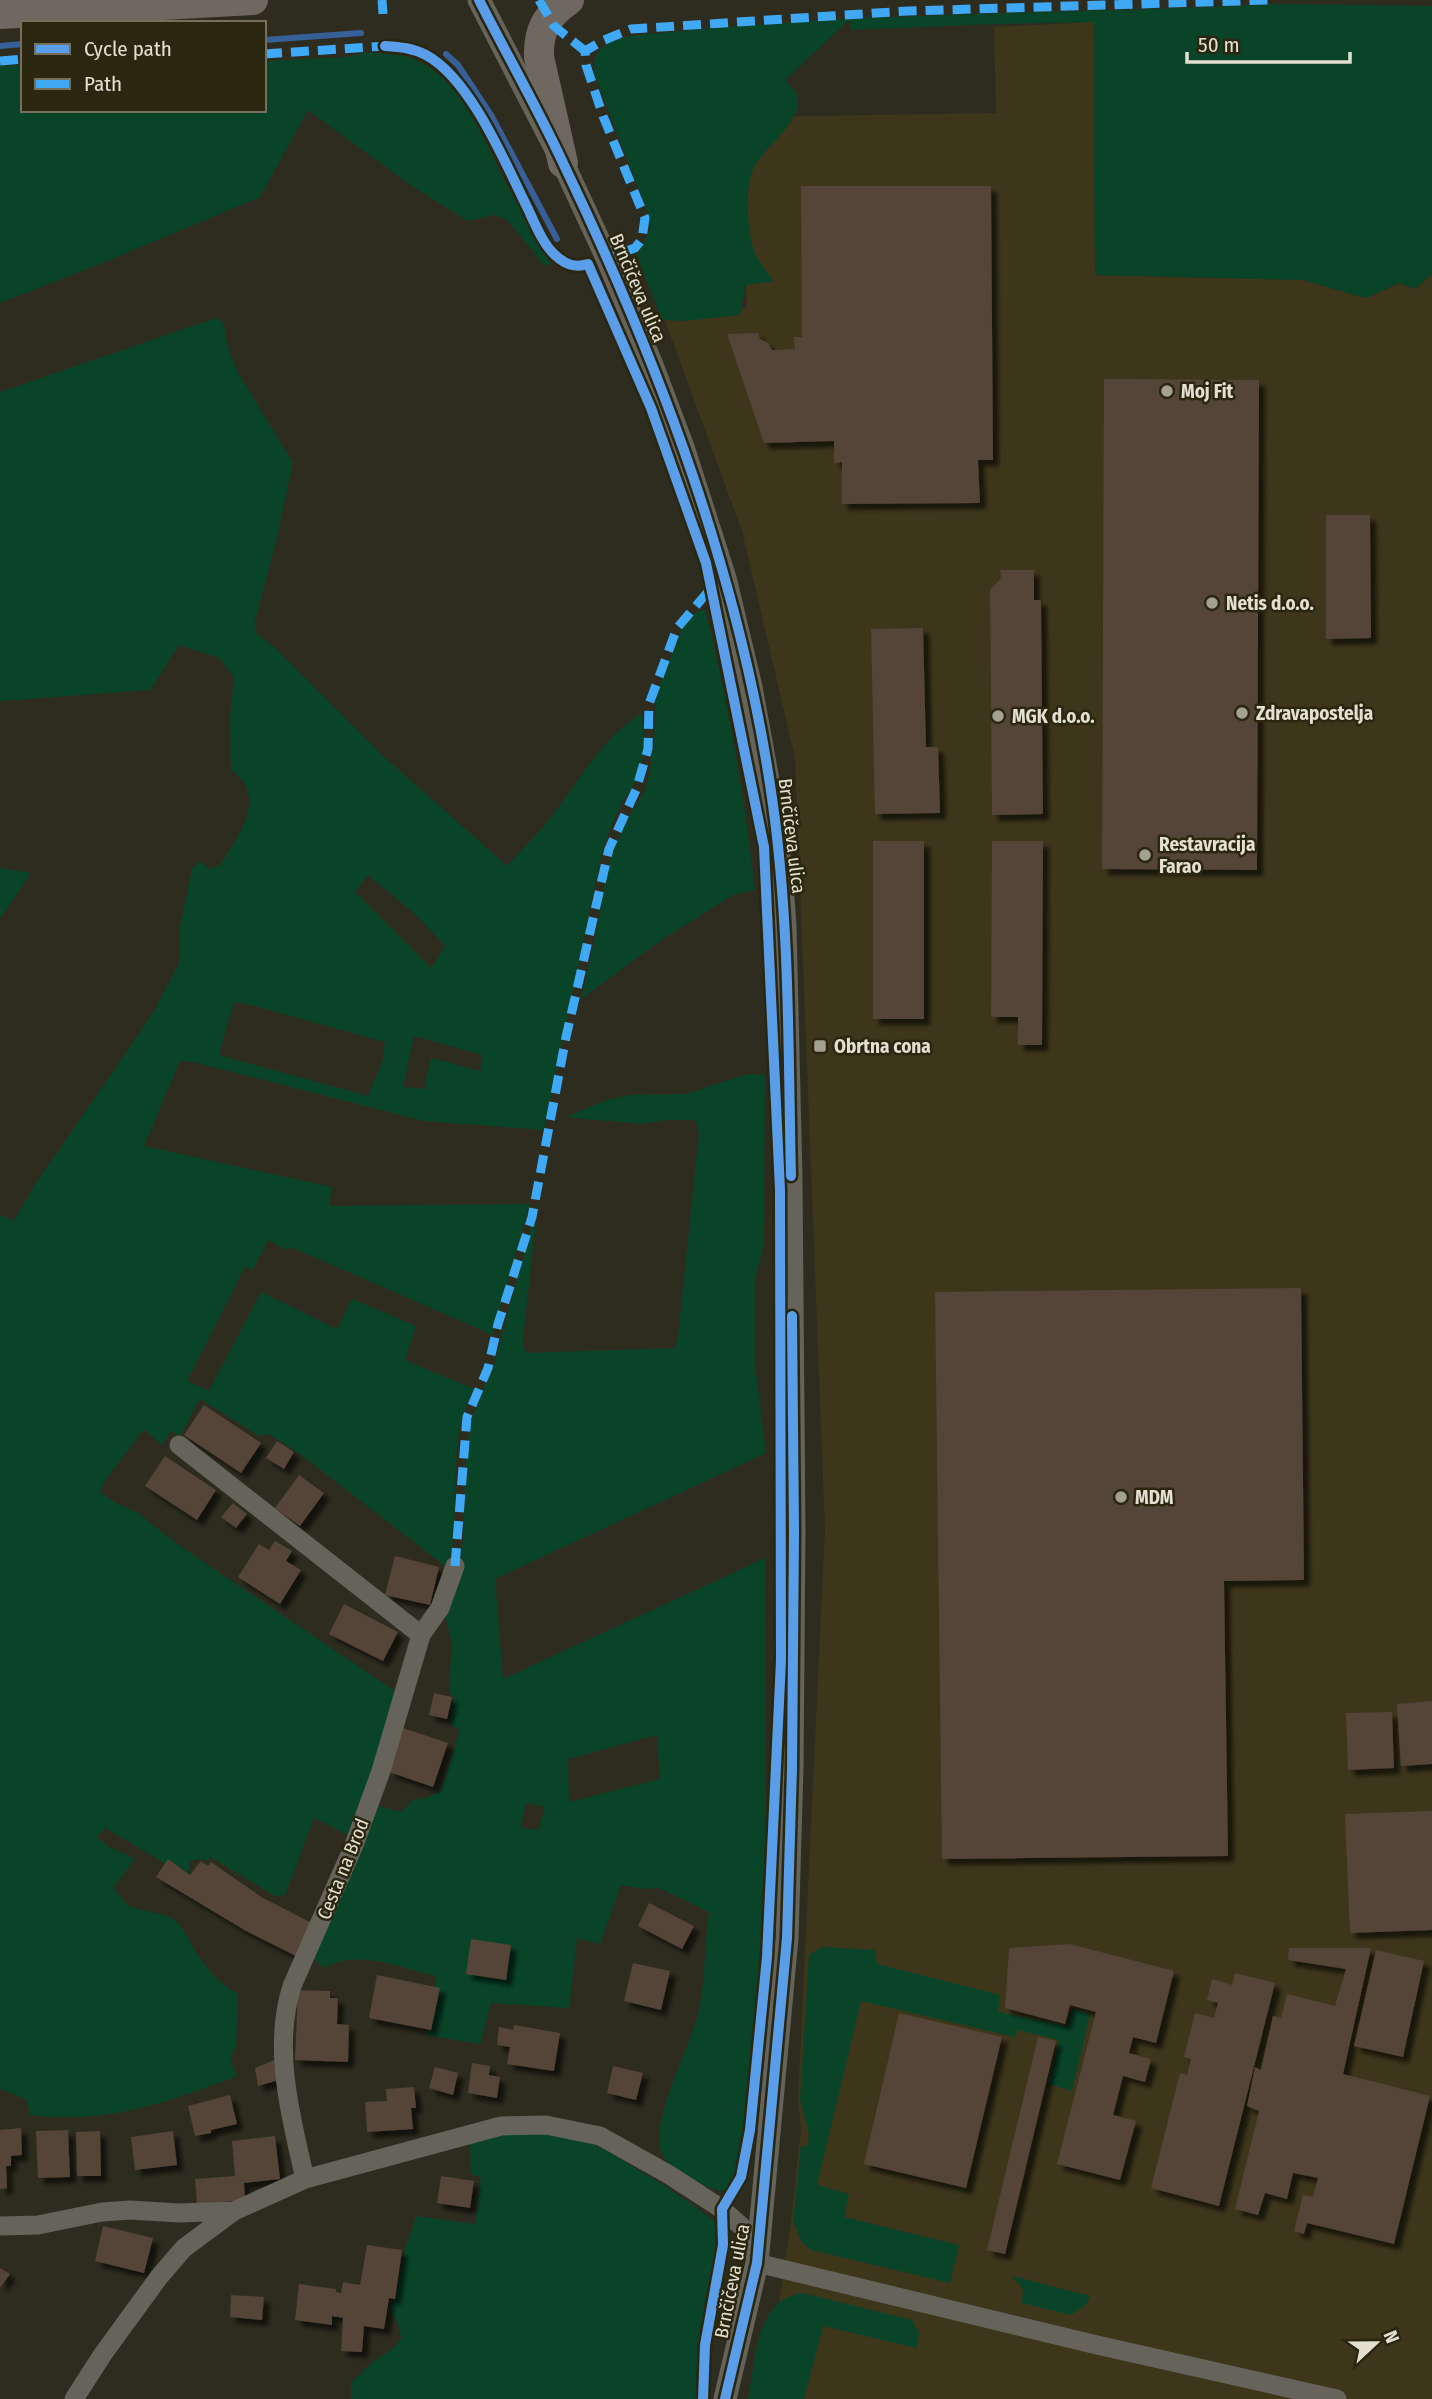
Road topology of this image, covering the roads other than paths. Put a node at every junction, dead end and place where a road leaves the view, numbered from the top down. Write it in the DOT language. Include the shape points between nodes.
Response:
graph roads {
  1 [pos="253,0"];
  2 [pos="479,0"];
  3 [pos="569,0"];
  4 [pos="0,15"];
  5 [pos="563,163"];
  6 [pos="179,1445"];
  7 [pos="455,1566"];
  8 [pos="421,1635"];
  9 [pos="305,2179"];
  10 [pos="234,2211"];
  11 [pos="0,2226"];
  12 [pos="758,2253"];
  13 [pos="74,2399"];
  14 [pos="725,2399"];
  15 [pos="1337,2399"];
  1 -- 4 [label="main road"];
  2 -- 5 [label="street, Brnčičeva ulica"];
  3 -- 5 [label="main road" via="548,17 538,42"];
  5 -- 12 [label="street, Brnčičeva ulica" via="652,365 725,578 753,699 781,870 792,1220 792,1768 787,1938"];
  6 -- 8 [label="street"];
  7 -- 8 [label="street, Cesta na Brod" via="440,1608"];
  8 -- 9 [label="street, Cesta na Brod" via="354,1845 285,2007 287,2093"];
  9 -- 10 [label="street"];
  9 -- 12 [label="street" via="501,2126 547,2125 600,2136 667,2174 722,2209"];
  10 -- 11 [label="street" via="111,2211 38,2225"];
  10 -- 13 [label="street" via="184,2248"];
  12 -- 14 [label="street, Brnčičeva ulica"];
  12 -- 15 [label="street, Brnčičeva ulica" via="1097,2345"];
}
